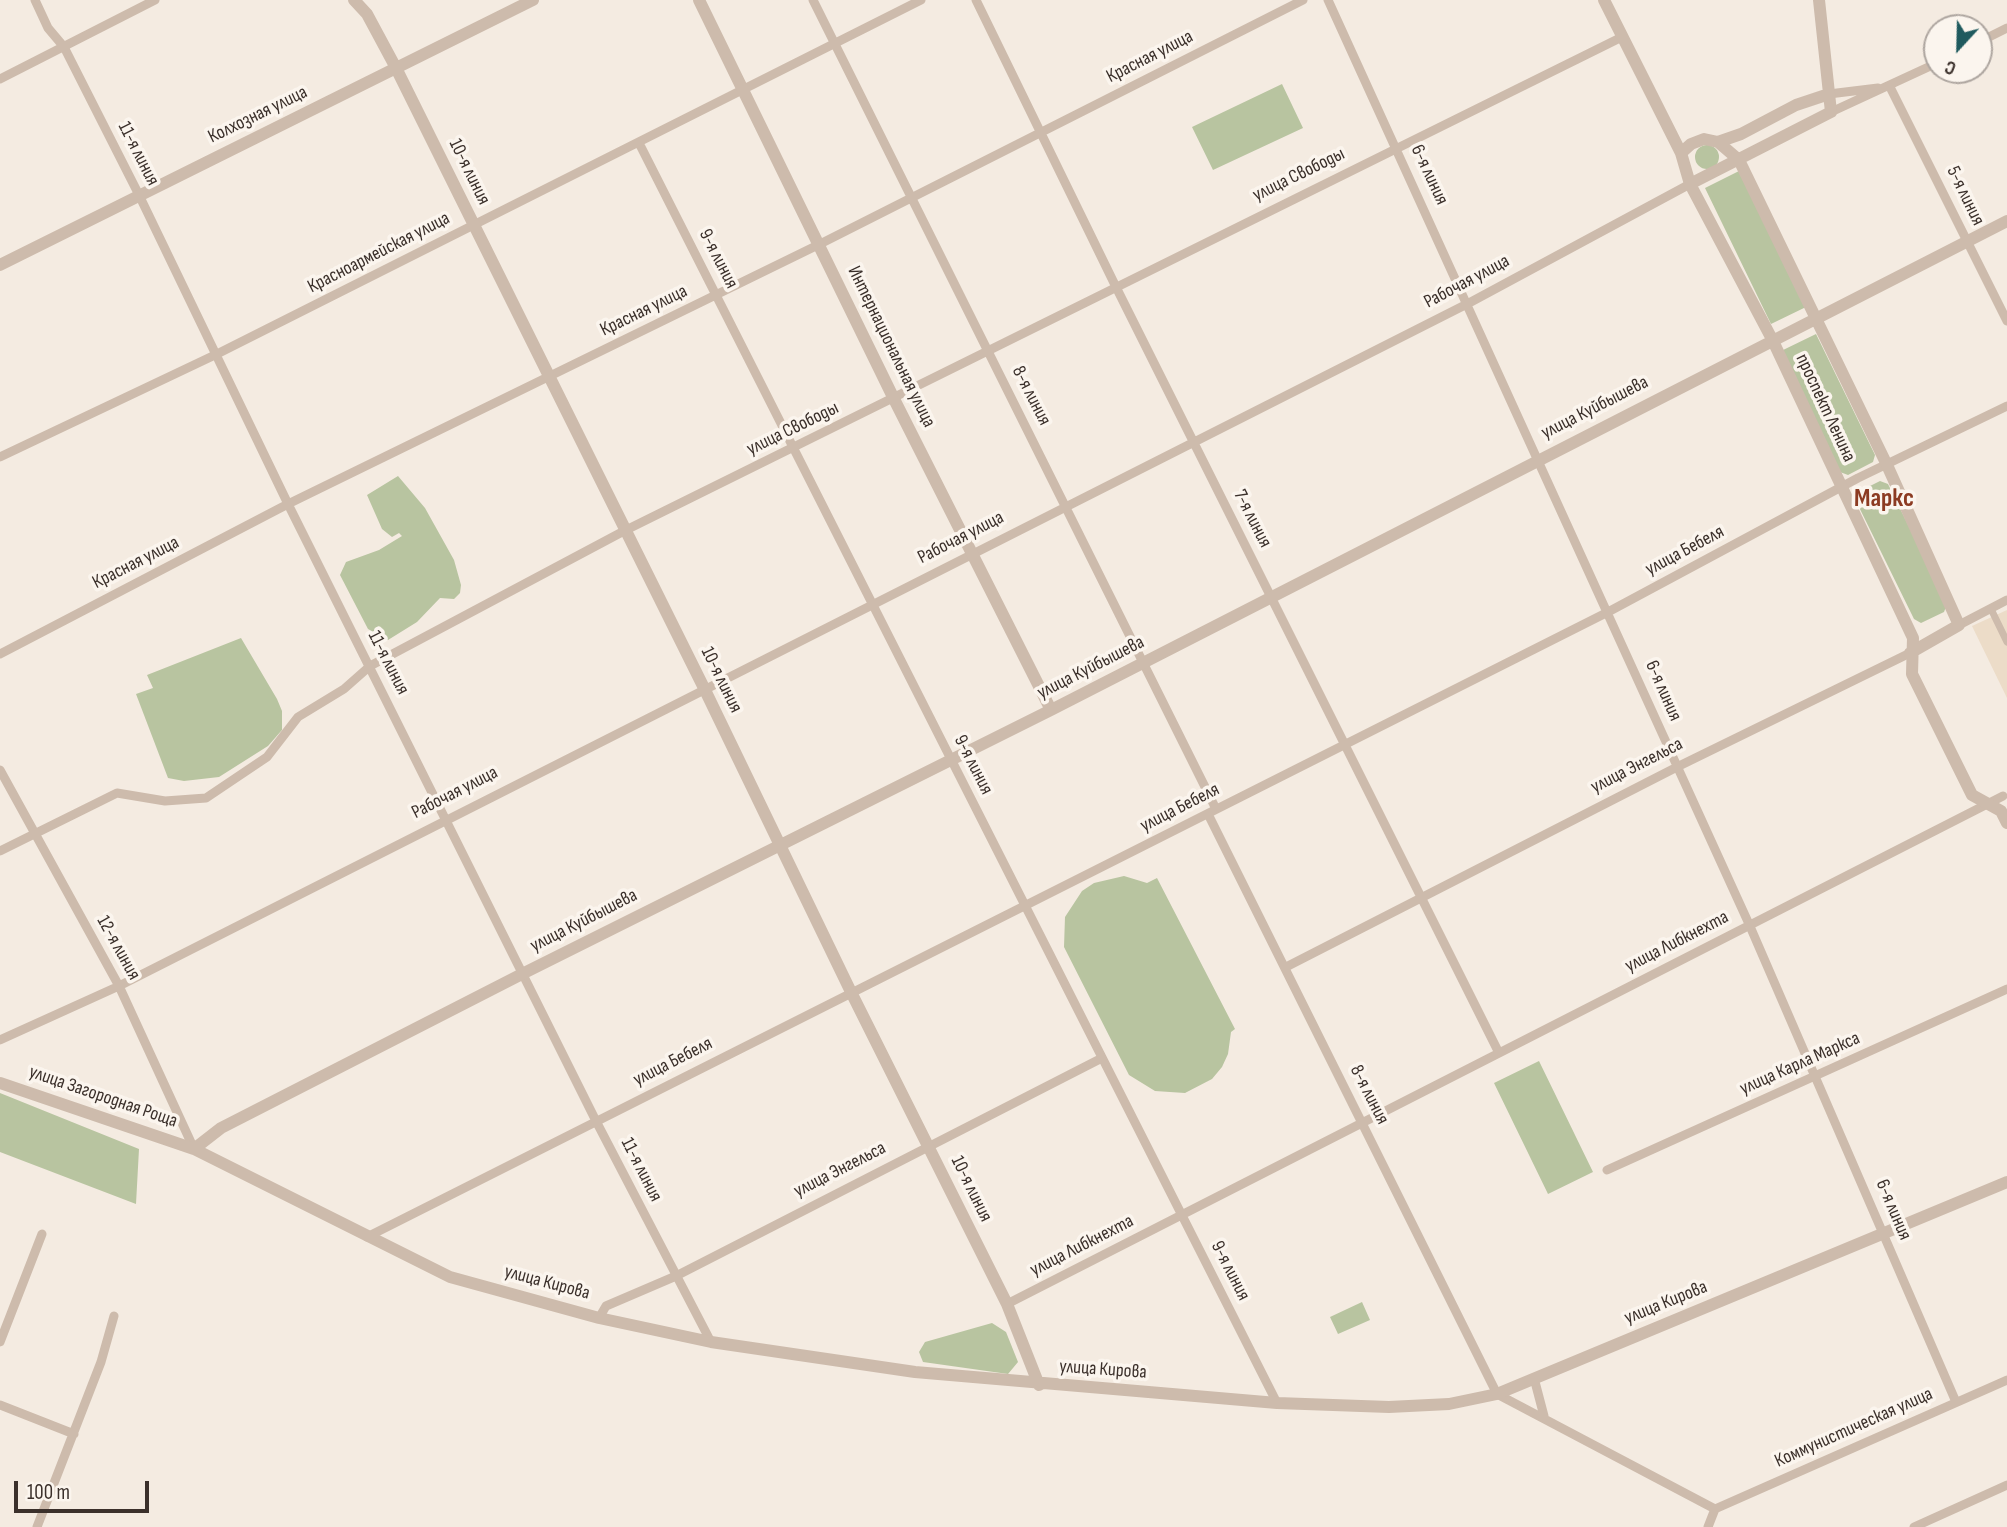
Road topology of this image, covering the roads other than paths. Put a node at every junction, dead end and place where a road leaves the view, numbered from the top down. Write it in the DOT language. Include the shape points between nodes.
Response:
graph roads {
  1 [pos="35,0"];
  2 [pos="155,0"];
  3 [pos="354,0"];
  4 [pos="533,0"];
  5 [pos="699,0"];
  6 [pos="813,0"];
  7 [pos="921,0"];
  8 [pos="976,0"];
  9 [pos="1303,0"];
  10 [pos="1328,0"];
  11 [pos="1604,0"];
  12 [pos="1819,0"];
  13 [pos="1622,37"];
  14 [pos="835,45"];
  15 [pos="64,47"];
  16 [pos="396,68"];
  17 [pos="1923,70"];
  18 [pos="0,79"];
  19 [pos="1890,87"];
  20 [pos="744,92"];
  21 [pos="1829,94"];
  22 [pos="1831,112"];
  23 [pos="1040,132"];
  24 [pos="1718,142"];
  25 [pos="639,143"];
  26 [pos="1397,146"];
  27 [pos="1681,153"];
  28 [pos="1739,160"];
  29 [pos="1690,184"];
  30 [pos="139,195"];
  31 [pos="909,198"];
  32 [pos="2007,221"];
  33 [pos="474,225"];
  34 [pos="1966,241"];
  35 [pos="820,244"];
  36 [pos="0,265"];
  37 [pos="1115,285"];
  38 [pos="716,295"];
  39 [pos="1469,303"];
  40 [pos="1817,319"];
  41 [pos="2007,321"];
  42 [pos="1773,341"];
  43 [pos="988,351"];
  44 [pos="217,354"];
  45 [pos="548,377"];
  46 [pos="894,399"];
  47 [pos="2007,406"];
  48 [pos="1194,441"];
  49 [pos="794,449"];
  50 [pos="0,457"];
  51 [pos="1540,459"];
  52 [pos="1887,465"];
  53 [pos="1841,488"];
  54 [pos="289,504"];
  55 [pos="1067,506"];
  56 [pos="624,531"];
  57 [pos="972,554"];
  58 [pos="1272,597"];
  59 [pos="2007,600"];
  60 [pos="872,604"];
  61 [pos="1991,609"];
  62 [pos="1608,612"];
  63 [pos="1959,625"];
  64 [pos="2007,642"];
  65 [pos="1910,653"];
  66 [pos="0,654"];
  67 [pos="1144,662"];
  68 [pos="370,666"];
  69 [pos="704,688"];
  70 [pos="1052,710"];
  71 [pos="1345,743"];
  72 [pos="951,759"];
  73 [pos="1678,766"];
  74 [pos="0,770"];
  75 [pos="2005,795"];
  76 [pos="1989,803"];
  77 [pos="1212,812"];
  78 [pos="448,819"];
  79 [pos="2007,823"];
  80 [pos="34,833"];
  81 [pos="778,844"];
  82 [pos="0,851"];
  83 [pos="1421,897"];
  84 [pos="1024,906"];
  85 [pos="1749,924"];
  86 [pos="1286,967"];
  87 [pos="524,973"];
  88 [pos="119,986"];
  89 [pos="2007,989"];
  90 [pos="851,992"];
  91 [pos="0,1040"];
  92 [pos="1499,1052"];
  93 [pos="1102,1058"];
  94 [pos="1816,1076"];
  95 [pos="0,1083"];
  96 [pos="596,1121"];
  97 [pos="1363,1122"];
  98 [pos="928,1146"];
  99 [pos="194,1149"];
  100 [pos="1607,1170"];
  101 [pos="2007,1182"];
  102 [pos="1177,1216"];
  103 [pos="42,1234"];
  104 [pos="1884,1234"];
  105 [pos="367,1237"];
  106 [pos="676,1276"];
  107 [pos="1007,1304"];
  108 [pos="114,1316"];
  109 [pos="599,1318"];
  110 [pos="0,1342"];
  111 [pos="711,1342"];
  112 [pos="1534,1378"];
  113 [pos="2007,1380"];
  114 [pos="1039,1385"];
  115 [pos="1497,1394"];
  116 [pos="1956,1402"];
  117 [pos="1277,1403"];
  118 [pos="0,1405"];
  119 [pos="1544,1416"];
  120 [pos="74,1434"];
  121 [pos="2007,1485"];
  122 [pos="1715,1509"];
  123 [pos="37,1527"];
  124 [pos="1708,1527"];
  125 [pos="1914,1527"];
  1 -- 15 [label="street, 11-я линия" via="48,29"];
  2 -- 15 [label="street"];
  3 -- 16 [label="street, 10-я линия" via="367,14"];
  4 -- 16 [label="street, Колхозная улица"];
  5 -- 20 [label="street, Интернациональная улица"];
  6 -- 14 [label="street, 8-я линия"];
  7 -- 14 [label="street, Красноармейская улица"];
  8 -- 23 [label="street, 7-я линия"];
  9 -- 23 [label="street, Красная улица"];
  10 -- 26 [label="street, 6-я линия"];
  11 -- 13 [label="street, проспект Ленина"];
  12 -- 21 [label="street"];
  13 -- 26 [label="street, улица Свободы"];
  13 -- 27 [label="street, проспект Ленина"];
  14 -- 20 [label="street, Красноармейская улица"];
  14 -- 31 [label="street, 8-я линия"];
  15 -- 18 [label="street"];
  15 -- 30 [label="street, 11-я линия"];
  16 -- 30 [label="street, Колхозная улица"];
  16 -- 33 [label="street, 10-я линия"];
  17 -- 19 [label="street, Рабочая улица"];
  19 -- 21 [label="street"];
  19 -- 22 [label="street, Рабочая улица"];
  19 -- 34 [label="street, 5-я линия"];
  20 -- 25 [label="street, Красноармейская улица"];
  20 -- 35 [label="street, Интернациональная улица"];
  21 -- 22 [label="street"];
  21 -- 24 [label="street"];
  22 -- 28 [label="street, Рабочая улица"];
  23 -- 31 [label="street, Красная улица"];
  23 -- 37 [label="street, 7-я линия"];
  24 -- 27 [label="street" via="1703,139"];
  24 -- 28 [label="street"];
  25 -- 33 [label="street, Красноармейская улица"];
  25 -- 38 [label="street, 9-я линия"];
  26 -- 37 [label="street, улица Свободы"];
  26 -- 39 [label="street, 6-я линия"];
  27 -- 29 [label="street, проспект Ленина"];
  28 -- 29 [label="street, Рабочая улица"];
  28 -- 40 [label="street, проспект Ленина"];
  29 -- 39 [label="street, Рабочая улица"];
  29 -- 42 [label="street, проспект Ленина"];
  30 -- 36 [label="street, Колхозная улица"];
  30 -- 44 [label="street, 11-я линия"];
  31 -- 35 [label="street, Красная улица"];
  31 -- 43 [label="street, 8-я линия"];
  32 -- 34 [label="street, улица Куйбышева"];
  33 -- 44 [label="street, Красноармейская улица"];
  33 -- 45 [label="street, 10-я линия"];
  34 -- 40 [label="street, улица Куйбышева"];
  34 -- 41 [label="street, 5-я линия"];
  35 -- 38 [label="street, Красная улица"];
  35 -- 46 [label="street, Интернациональная улица"];
  37 -- 43 [label="street, улица Свободы"];
  37 -- 48 [label="street, 7-я линия"];
  38 -- 45 [label="street, Красная улица"];
  38 -- 49 [label="street, 9-я линия"];
  39 -- 48 [label="street, Рабочая улица"];
  39 -- 51 [label="street, 6-я линия"];
  40 -- 42 [label="street, улица Куйбышева"];
  40 -- 52 [label="street, проспект Ленина"];
  42 -- 51 [label="street, улица Куйбышева"];
  42 -- 53 [label="street, проспект Ленина"];
  43 -- 46 [label="street, улица Свободы"];
  43 -- 55 [label="street, 8-я линия"];
  44 -- 50 [label="street, Красноармейская улица"];
  44 -- 54 [label="street, 11-я линия"];
  45 -- 54 [label="street, Красная улица"];
  45 -- 56 [label="street, 10-я линия"];
  46 -- 49 [label="street, улица Свободы"];
  46 -- 57 [label="street, Интернациональная улица"];
  47 -- 52 [label="street, улица Бебеля"];
  48 -- 55 [label="street, Рабочая улица"];
  48 -- 58 [label="street, 7-я линия"];
  49 -- 56 [label="street, улица Свободы"];
  49 -- 60 [label="street, 9-я линия"];
  51 -- 58 [label="street, улица Куйбышева"];
  51 -- 62 [label="street, 6-я линия"];
  52 -- 53 [label="street, улица Бебеля"];
  52 -- 63 [label="street, проспект Ленина"];
  53 -- 62 [label="street, улица Бебеля"];
  53 -- 65 [label="street, проспект Ленина" via="1913,638"];
  54 -- 66 [label="street, Красная улица"];
  54 -- 68 [label="street, 11-я линия"];
  55 -- 57 [label="street, Рабочая улица"];
  55 -- 67 [label="street, 8-я линия"];
  56 -- 68 [label="street, улица Свободы"];
  56 -- 69 [label="street, 10-я линия"];
  57 -- 60 [label="street, Рабочая улица"];
  57 -- 70 [label="street, Интернациональная улица"];
  58 -- 67 [label="street, улица Куйбышева"];
  58 -- 71 [label="street, 7-я линия"];
  59 -- 61 [label="street, улица Энгельса"];
  60 -- 69 [label="street, Рабочая улица"];
  60 -- 72 [label="street, 9-я линия"];
  61 -- 63 [label="street, улица Энгельса"];
  61 -- 64 [label="street"];
  62 -- 71 [label="street, улица Бебеля"];
  62 -- 73 [label="street, 6-я линия"];
  63 -- 65 [label="street, улица Энгельса"];
  65 -- 73 [label="street, улица Энгельса"];
  65 -- 76 [label="street, проспект Ленина" via="1912,674 1972,795"];
  67 -- 70 [label="street, улица Куйбышева"];
  67 -- 77 [label="street, 8-я линия"];
  68 -- 78 [label="street, 11-я линия"];
  68 -- 80 [label="street, улица Свободы" via="344,689 298,717 267,757 206,798 165,801 117,793"];
  69 -- 78 [label="street, Рабочая улица"];
  69 -- 81 [label="street, 10-я линия"];
  70 -- 72 [label="street, улица Куйбышева"];
  71 -- 77 [label="street, улица Бебеля"];
  71 -- 83 [label="street, 7-я линия"];
  72 -- 81 [label="street, улица Куйбышева"];
  72 -- 84 [label="street, 9-я линия"];
  73 -- 83 [label="street, улица Энгельса"];
  73 -- 85 [label="street, 6-я линия"];
  74 -- 80 [label="street, 12-я линия"];
  75 -- 76 [label="street, улица Либкнехта"];
  76 -- 79 [label="street, проспект Ленина" via="2001,811"];
  76 -- 85 [label="street, улица Либкнехта"];
  77 -- 84 [label="street, улица Бебеля"];
  77 -- 86 [label="street, 8-я линия"];
  78 -- 87 [label="street, 11-я линия"];
  78 -- 88 [label="street, Рабочая улица"];
  80 -- 82 [label="street, улица Свободы"];
  80 -- 88 [label="street, 12-я линия"];
  81 -- 87 [label="street, улица Куйбышева"];
  81 -- 90 [label="street, 10-я линия"];
  83 -- 86 [label="street, улица Энгельса"];
  83 -- 92 [label="street, 7-я линия"];
  84 -- 90 [label="street, улица Бебеля"];
  84 -- 93 [label="street, 9-я линия"];
  85 -- 92 [label="street, улица Либкнехта"];
  85 -- 94 [label="street, 6-я линия"];
  86 -- 97 [label="street, 8-я линия"];
  87 -- 96 [label="street, 11-я линия"];
  87 -- 99 [label="street, улица Куйбышева" via="221,1128"];
  88 -- 91 [label="street, Рабочая улица"];
  88 -- 99 [label="street, 12-я линия"];
  89 -- 94 [label="street, улица Карла Маркса"];
  90 -- 96 [label="street, улица Бебеля"];
  90 -- 98 [label="street, 10-я линия"];
  92 -- 97 [label="street, улица Либкнехта"];
  93 -- 98 [label="street, улица Энгельса"];
  93 -- 102 [label="street, 9-я линия"];
  94 -- 100 [label="street, улица Карла Маркса"];
  94 -- 104 [label="street, 6-я линия"];
  95 -- 99 [label="street, улица Загородная Роща"];
  96 -- 105 [label="street, улица Бебеля"];
  96 -- 106 [label="street, 11-я линия"];
  97 -- 102 [label="street, улица Либкнехта"];
  97 -- 115 [label="street, 8-я линия"];
  98 -- 106 [label="street, улица Энгельса"];
  98 -- 107 [label="street, 10-я линия"];
  99 -- 105 [label="street, улица Кирова"];
  101 -- 104 [label="street, улица Кирова"];
  102 -- 107 [label="street, улица Либкнехта"];
  102 -- 117 [label="street, 9-я линия"];
  103 -- 110 [label="street"];
  104 -- 112 [label="street, улица Кирова"];
  104 -- 116 [label="street, 6-я линия"];
  105 -- 109 [label="street, улица Кирова" via="450,1276"];
  106 -- 109 [label="street, улица Энгельса" via="606,1306"];
  106 -- 111 [label="street, 11-я линия"];
  107 -- 114 [label="street, 10-я линия"];
  108 -- 120 [label="street"];
  109 -- 111 [label="street, улица Кирова"];
  111 -- 114 [label="street, улица Кирова"];
  112 -- 115 [label="street, улица Кирова"];
  112 -- 119 [label="street"];
  113 -- 116 [label="street, Коммунистическая улица"];
  114 -- 117 [label="street, улица Кирова"];
  115 -- 117 [label="street, улица Кирова" via="1449,1404 1389,1407"];
  115 -- 119 [label="street"];
  116 -- 122 [label="street, Коммунистическая улица"];
  118 -- 120 [label="street"];
  119 -- 122 [label="street" via="1562,1430"];
  120 -- 123 [label="street"];
  121 -- 125 [label="street"];
  122 -- 124 [label="street"];
}
